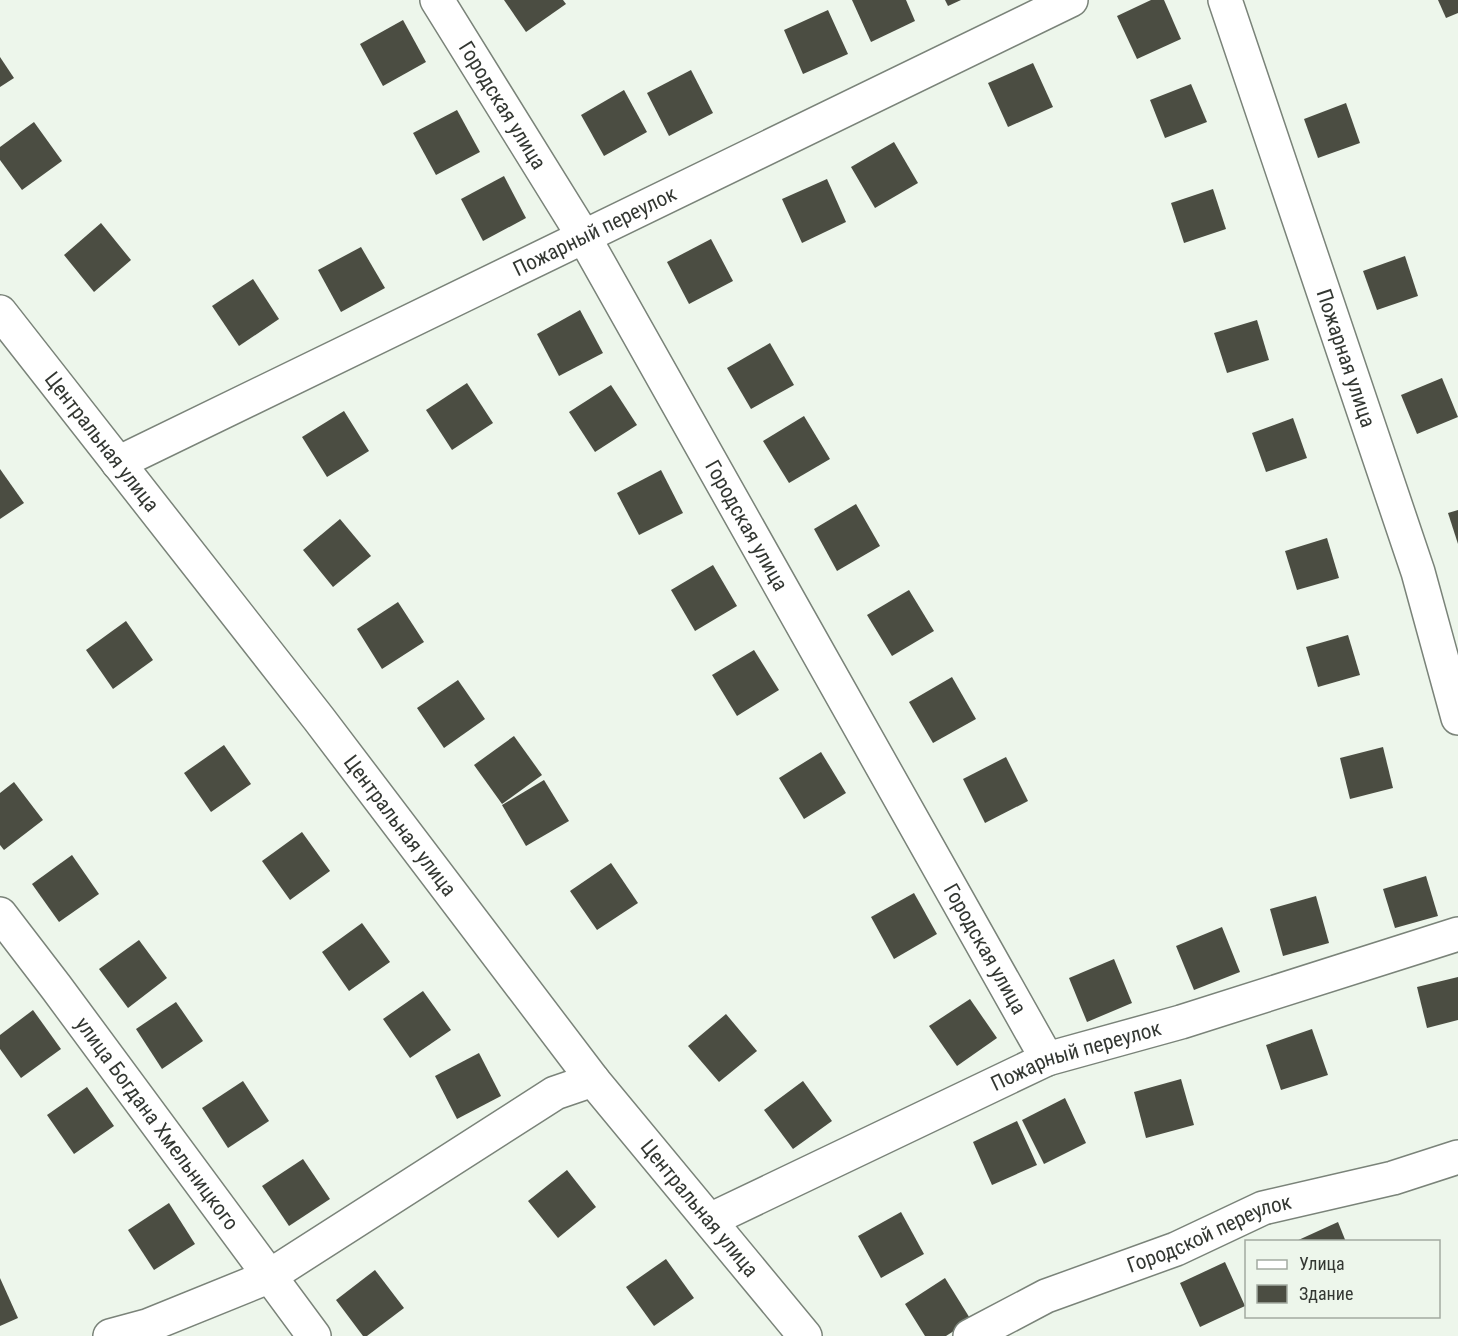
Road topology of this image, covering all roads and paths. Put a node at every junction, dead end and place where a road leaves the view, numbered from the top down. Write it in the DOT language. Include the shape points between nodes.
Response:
graph roads {
  1 [pos="437,0"];
  2 [pos="1071,0"];
  3 [pos="1225,0"];
  4 [pos="584,237"];
  5 [pos="0,312"];
  6 [pos="118,463"];
  7 [pos="1458,718"];
  8 [pos="0,914"];
  9 [pos="1458,934"];
  10 [pos="1047,1059"];
  11 [pos="593,1080"];
  12 [pos="1458,1157"];
  13 [pos="710,1220"];
  14 [pos="268,1277"];
  15 [pos="110,1336"];
  16 [pos="314,1336"];
  17 [pos="805,1336"];
  18 [pos="970,1336"];
  1 -- 4 [label="street, Городская улица"];
  2 -- 4 [label="street, Пожарный переулок"];
  3 -- 7 [label="street, Пожарная улица" via="1418,572"];
  4 -- 6 [label="street, Пожарный переулок"];
  4 -- 10 [label="street, Городская улица"];
  5 -- 6 [label="street, Центральная улица"];
  6 -- 11 [label="street, Центральная улица" via="319,719"];
  8 -- 14 [label="street, улица Богдана Хмельницкого"];
  9 -- 10 [label="street, Пожарный переулок" via="1181,1022"];
  10 -- 13 [label="street, Пожарный переулок"];
  11 -- 13 [label="street, Центральная улица"];
  11 -- 14 [label="street" via="555,1093"];
  12 -- 18 [label="street, Городской переулок" via="1393,1178 1263,1208 1176,1249 1046,1296"];
  13 -- 17 [label="street, Центральная улица"];
  14 -- 15 [label="street" via="147,1326"];
  14 -- 16 [label="street, улица Богдана Хмельницкого"];
}
